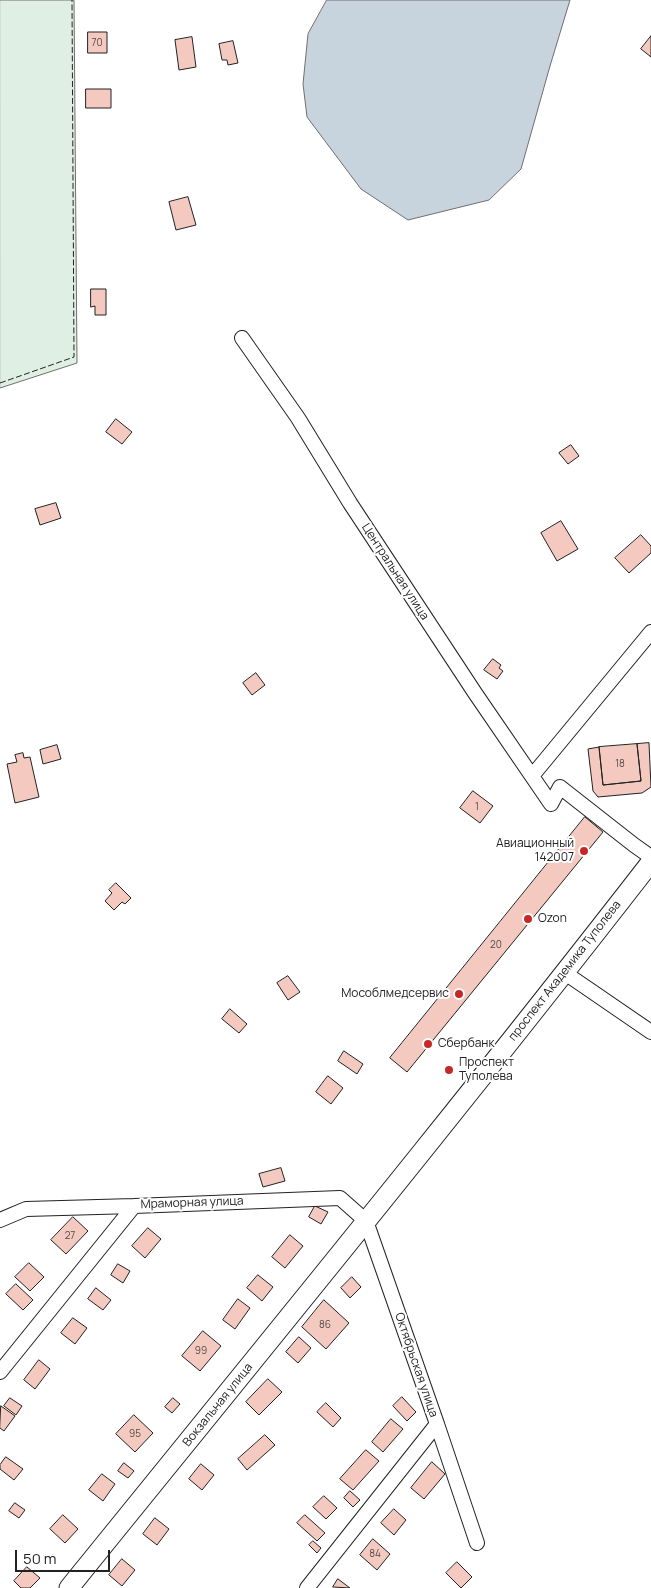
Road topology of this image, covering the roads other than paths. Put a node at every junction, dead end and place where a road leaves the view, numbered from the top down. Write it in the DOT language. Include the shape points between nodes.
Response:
graph roads {
  1 [pos="242,338"];
  2 [pos="651,632"];
  3 [pos="532,776"];
  4 [pos="651,857"];
  5 [pos="651,862"];
  6 [pos="565,973"];
  7 [pos="651,1032"];
  8 [pos="134,1206"];
  9 [pos="0,1220"];
  10 [pos="366,1221"];
  11 [pos="0,1372"];
  12 [pos="437,1424"];
  13 [pos="478,1543"];
  14 [pos="69,1588"];
  15 [pos="307,1588"];
  1 -- 3 [label="street, Центральная улица" via="298,418 350,503"];
  2 -- 3 [label="street"];
  3 -- 4 [label="street, Центральная улица" via="551,804 560,787"];
  5 -- 6 [label="main road, проспект Академика Туполева"];
  6 -- 7 [label="street"];
  6 -- 10 [label="main road, проспект Академика Туполева"];
  8 -- 9 [label="street" via="26,1209"];
  8 -- 10 [label="street, Мраморная улица" via="340,1198"];
  8 -- 11 [label="street, Мраморная улица"];
  10 -- 12 [label="street, Октябрьская улица"];
  10 -- 14 [label="main road, Вокзальная улица"];
  12 -- 13 [label="street"];
  12 -- 15 [label="street, Октябрьская улица"];
}
